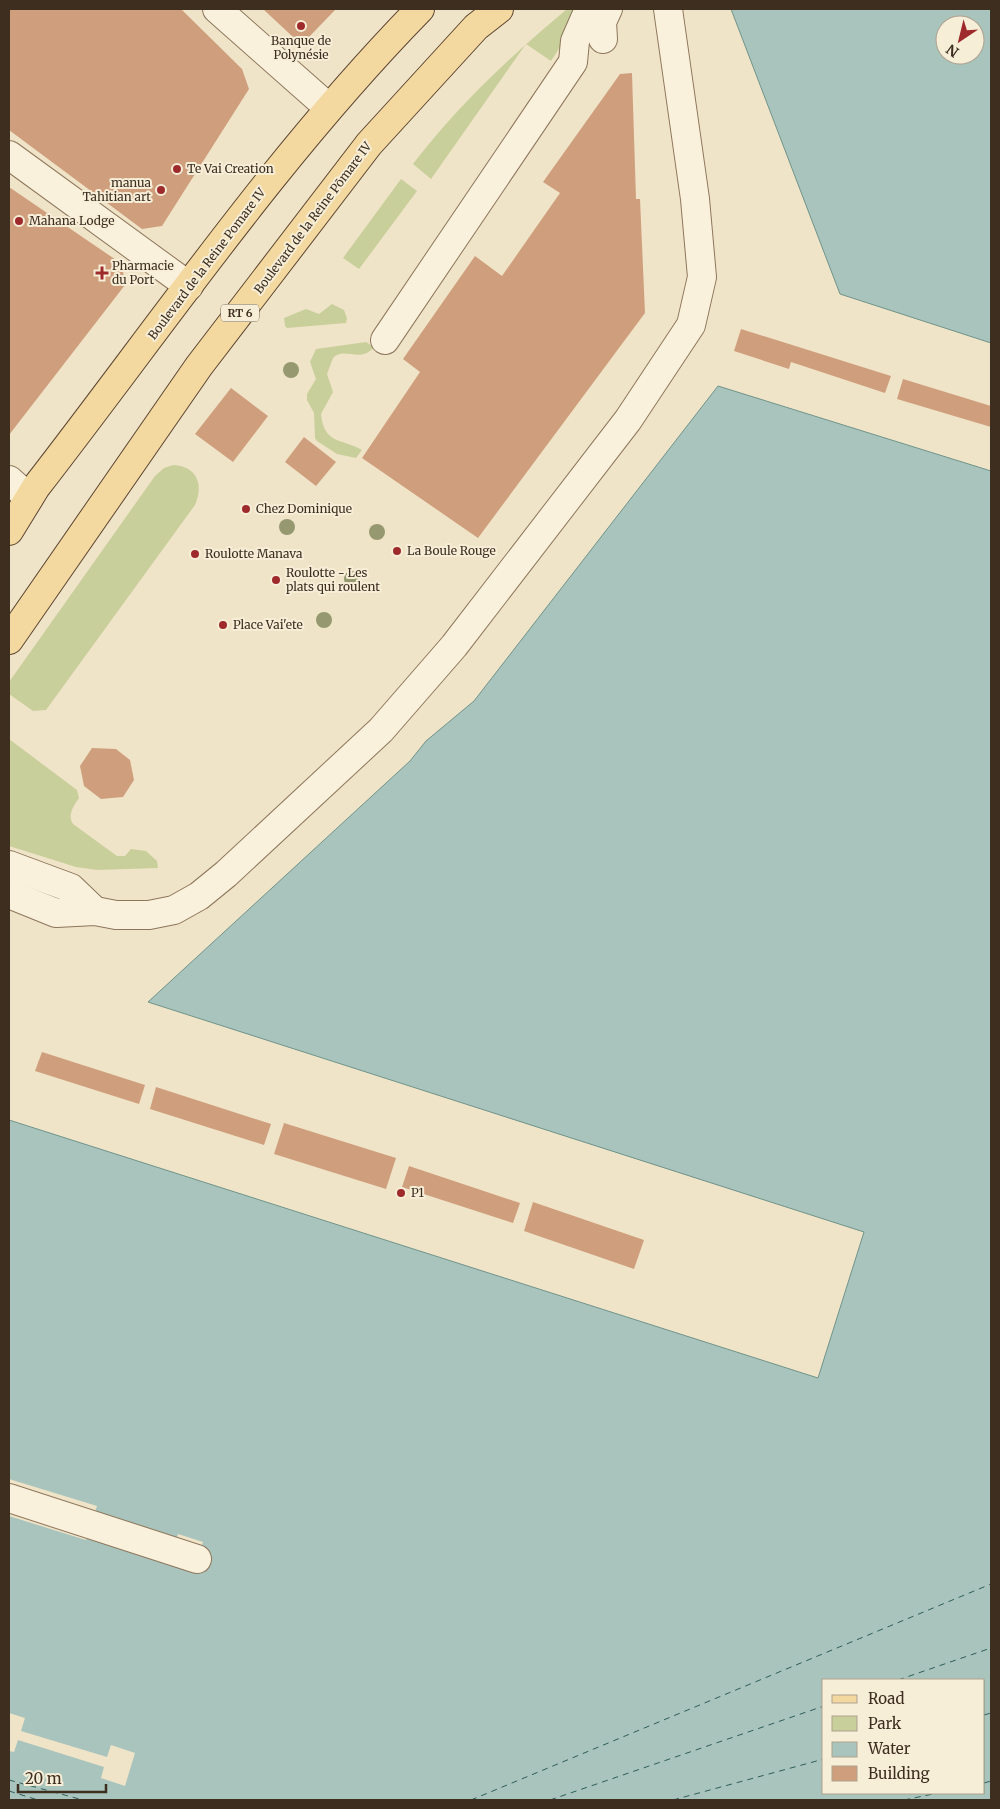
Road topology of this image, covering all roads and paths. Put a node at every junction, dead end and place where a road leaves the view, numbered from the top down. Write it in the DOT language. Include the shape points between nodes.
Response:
graph roads {
  1 [pos="217,9"];
  2 [pos="420,9"];
  3 [pos="499,9"];
  4 [pos="589,9"];
  5 [pos="608,9"];
  6 [pos="668,9"];
  7 [pos="603,39"];
  8 [pos="329,108"];
  9 [pos="9,156"];
  10 [pos="189,286"];
  11 [pos="386,340"];
  12 [pos="19,489"];
  13 [pos="9,531"];
  14 [pos="9,640"];
  15 [pos="9,867"];
  16 [pos="9,894"];
  17 [pos="95,911"];
  18 [pos="9,1498"];
  19 [pos="197,1558"];
  1 -- 8 [label="street"];
  2 -- 8 [label="main road, Boulevard de la Reine Pomare IV"];
  3 -- 14 [label="main road, Boulevard de la Reine Pōmare IV / RT 6" via="476,27 369,144 199,366"];
  4 -- 11 [label="street" via="575,41 573,62"];
  5 -- 7 [label="street" via="602,22"];
  6 -- 17 [label="street" via="695,199 702,277 691,325 682,342 628,420 475,620 381,730 269,835 198,896 174,910 149,915"];
  8 -- 10 [label="main road, Boulevard de la Reine Pomare IV"];
  9 -- 10 [label="street"];
  10 -- 12 [label="main road, Boulevard de la Reine Pomare IV"];
  12 -- 13 [label="main road, Boulevard de la Reine Pomare IV"];
  15 -- 17 [label="street" via="71,888"];
  16 -- 17 [label="street" via="56,913"];
  18 -- 19 [label="street"];
}
